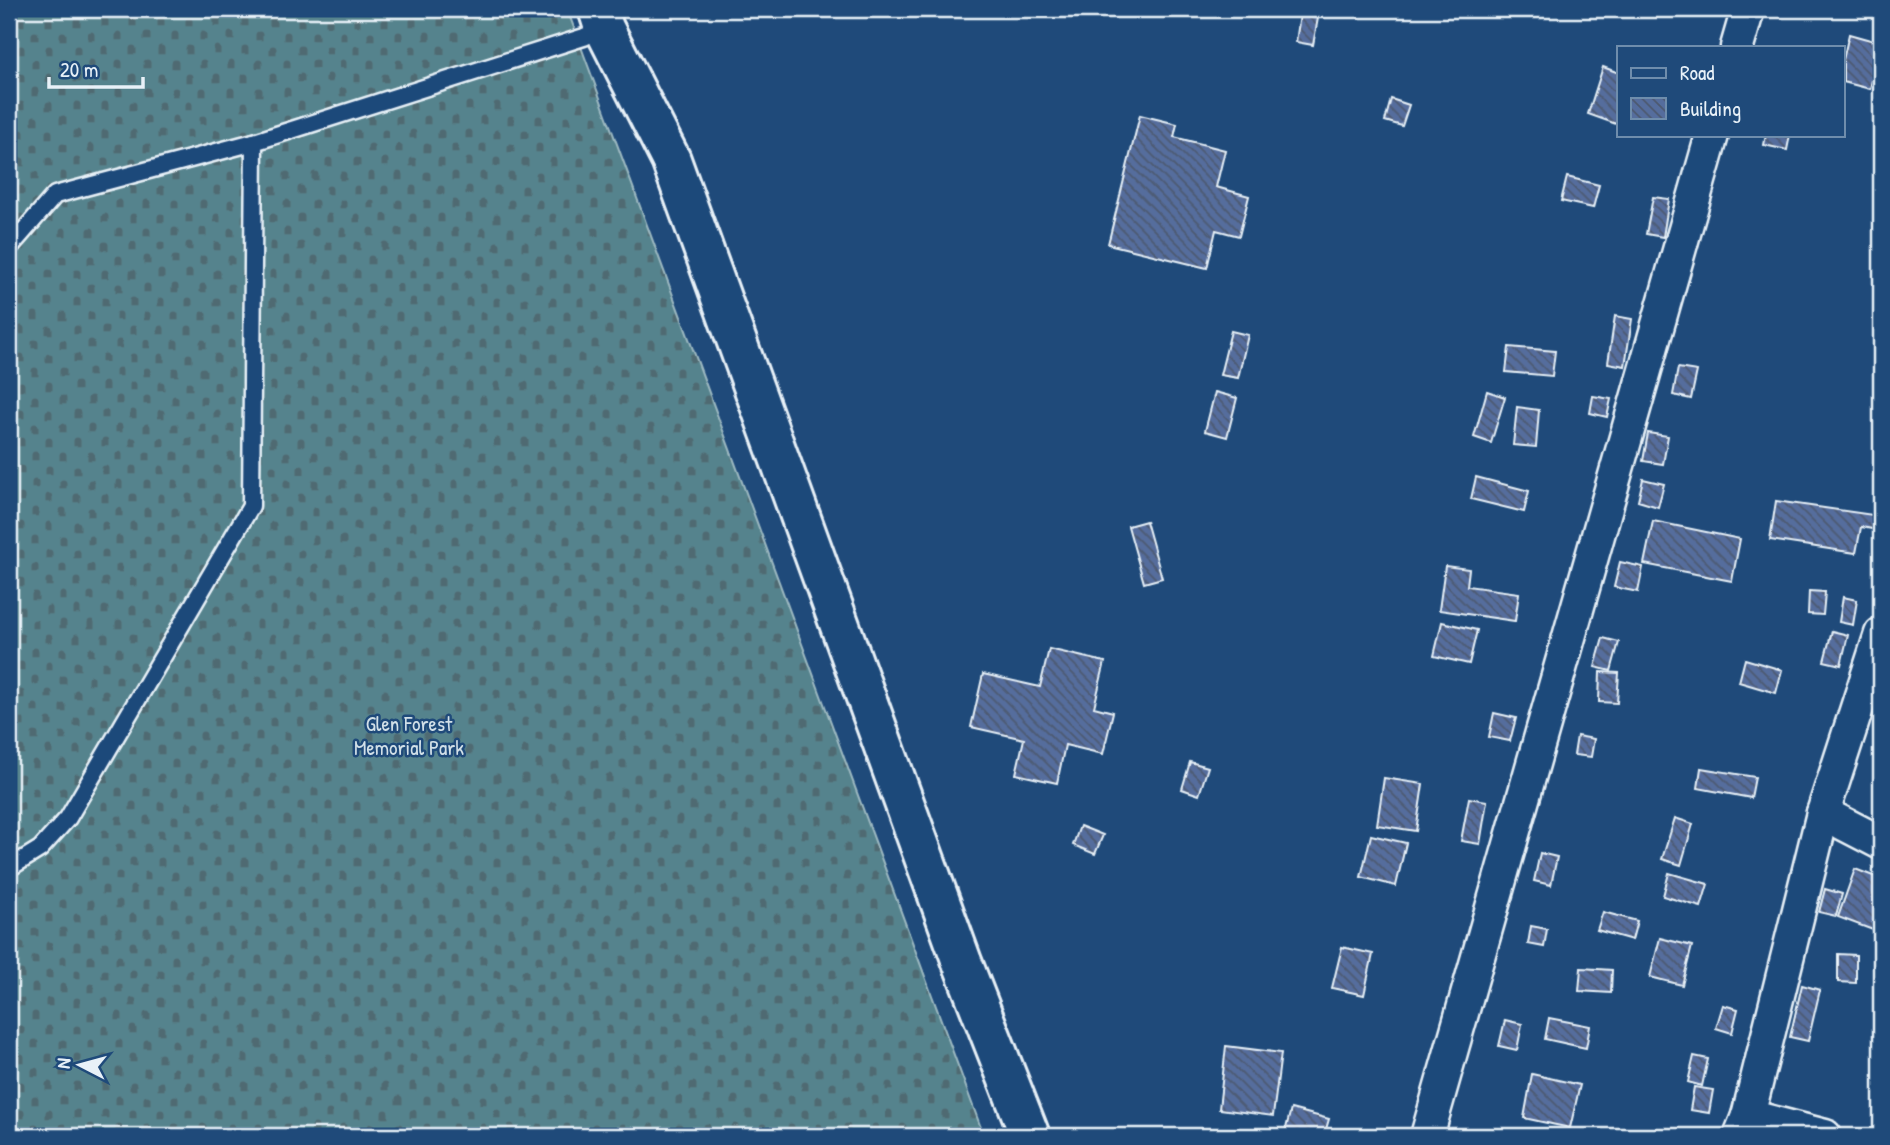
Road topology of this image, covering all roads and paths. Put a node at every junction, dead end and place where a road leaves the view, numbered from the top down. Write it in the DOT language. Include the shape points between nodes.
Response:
graph roads {
  1 [pos="1748,9"];
  2 [pos="601,18"];
  3 [pos="1737,46"];
  4 [pos="1712,136"];
  5 [pos="254,142"];
  6 [pos="9,248"];
  7 [pos="1881,634"];
  8 [pos="1823,813"];
  9 [pos="1881,843"];
  10 [pos="9,869"];
  11 [pos="1744,1126"];
  12 [pos="1030,1136"];
  13 [pos="1427,1136"];
  14 [pos="1825,1136"];
  1 -- 3 [label="street"];
  2 -- 5 [label="lane" via="584,37"];
  2 -- 12 [label="street" via="671,160 962,962"];
  4 -- 13 [label="street"];
  5 -- 6 [label="lane" via="55,195"];
  5 -- 10 [label="lane" via="251,506 68,818 40,849"];
  7 -- 8 [label="street"];
  8 -- 9 [label="street"];
  8 -- 11 [label="street"];
  11 -- 14 [label="street"];
}
